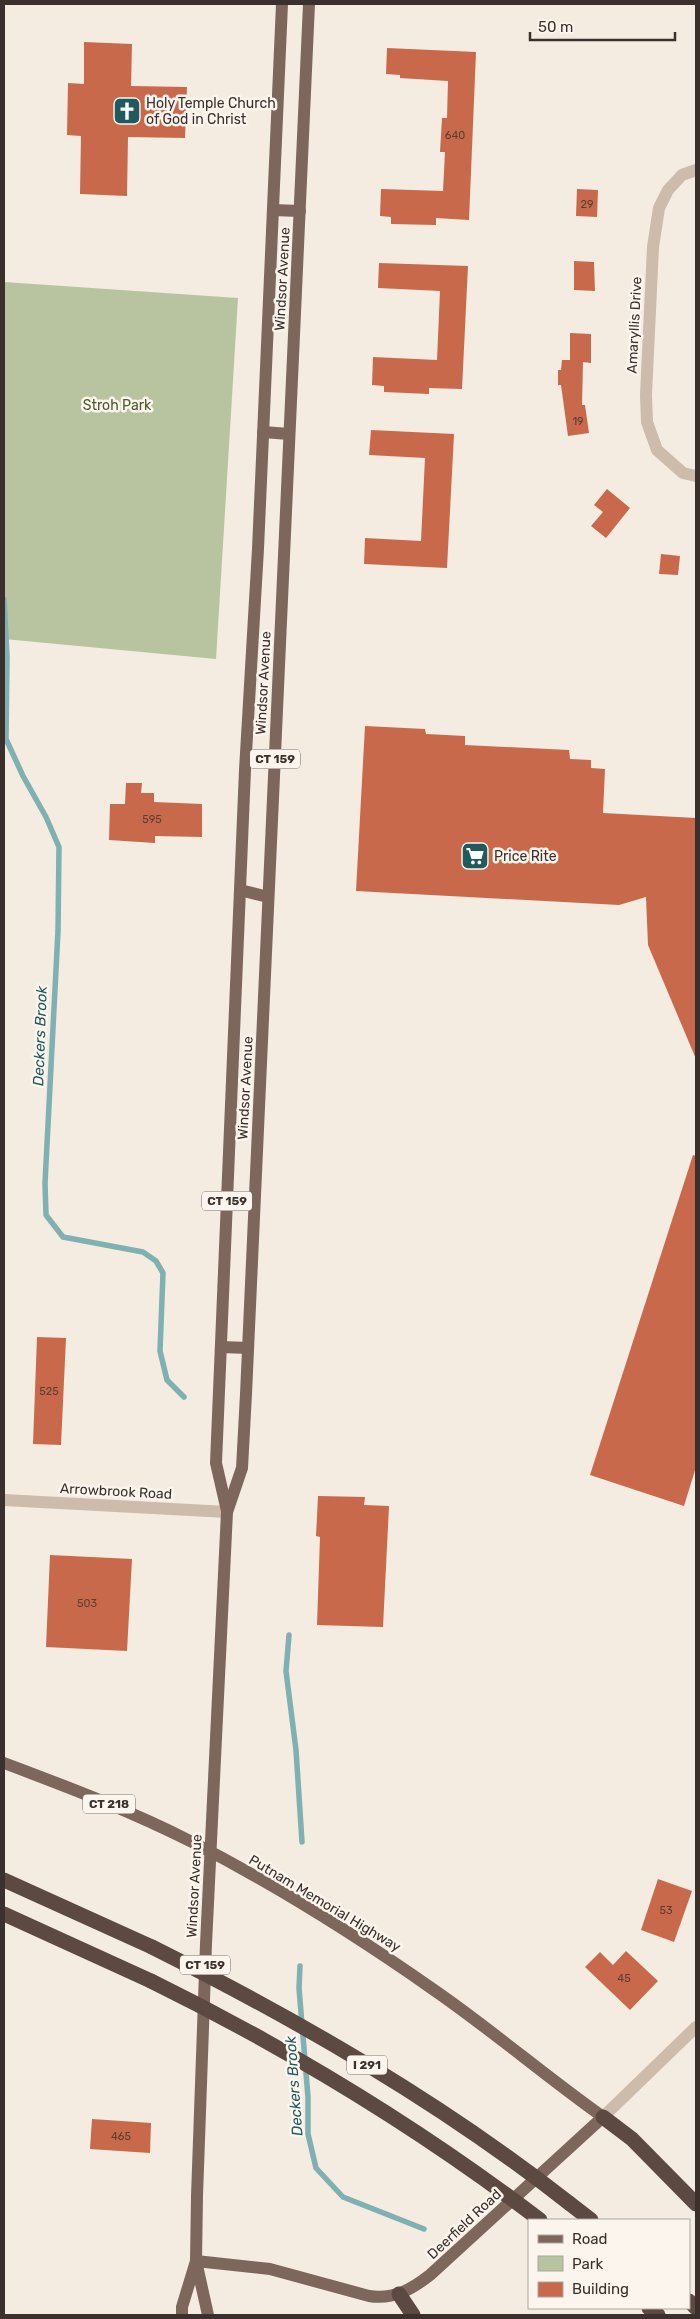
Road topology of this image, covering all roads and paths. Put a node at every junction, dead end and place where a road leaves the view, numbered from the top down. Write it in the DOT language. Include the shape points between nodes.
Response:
graph roads {
  1 [pos="282,4"];
  2 [pos="309,4"];
  3 [pos="696,170"];
  4 [pos="273,210"];
  5 [pos="300,211"];
  6 [pos="263,432"];
  7 [pos="289,434"];
  8 [pos="696,476"];
  9 [pos="240,890"];
  10 [pos="268,897"];
  11 [pos="221,1347"];
  12 [pos="248,1348"];
  13 [pos="4,1500"];
  14 [pos="227,1512"];
  15 [pos="4,1763"];
  16 [pos="210,1852"];
  17 [pos="4,1880"];
  18 [pos="4,1914"];
  19 [pos="696,2027"];
  20 [pos="603,2117"];
  21 [pos="696,2204"];
  22 [pos="539,2219"];
  23 [pos="590,2219"];
  24 [pos="196,2261"];
  25 [pos="399,2294"];
  26 [pos="182,2315"];
  27 [pos="208,2315"];
  28 [pos="413,2315"];
  1 -- 4 [label="main road, Windsor Avenue / CT 159"];
  2 -- 5 [label="main road, Windsor Avenue / CT 159"];
  3 -- 8 [label="street, Amaryllis Drive" via="682,175 668,190 659,208 653,247 646,395 647,422 657,450 683,473"];
  4 -- 5 [label="main road"];
  4 -- 6 [label="main road, Windsor Avenue / CT 159"];
  5 -- 7 [label="main road, Windsor Avenue / CT 159"];
  6 -- 7 [label="main road"];
  6 -- 9 [label="main road, Windsor Avenue / CT 159"];
  7 -- 10 [label="main road, Windsor Avenue / CT 159"];
  9 -- 10 [label="main road"];
  9 -- 11 [label="main road, Windsor Avenue / CT 159"];
  10 -- 12 [label="main road, Windsor Avenue / CT 159"];
  11 -- 12 [label="main road"];
  11 -- 14 [label="main road, Windsor Avenue / CT 159" via="216,1463"];
  12 -- 14 [label="main road, Windsor Avenue / CT 159" via="242,1468"];
  13 -- 14 [label="street, Arrowbrook Road"];
  14 -- 16 [label="main road, Windsor Avenue / CT 159"];
  15 -- 16 [label="main road, Putnam Memorial Highway / CT 218" via="128,1812"];
  16 -- 20 [label="main road, Putnam Memorial Highway" via="388,1958"];
  16 -- 24 [label="main road, Windsor Avenue / CT 159"];
  17 -- 23 [label="highway, I 291, bridge" via="152,1947 265,2006 371,2067 467,2129"];
  18 -- 22 [label="highway, I 291, bridge" via="151,1980 244,2028 352,2092"];
  19 -- 20 [label="street, Deerfield Road"];
  20 -- 21 [label="highway" via="632,2139"];
  20 -- 25 [label="main road, Deerfield Road" via="430,2275"];
  24 -- 25 [label="main road, Deerfield Road" via="270,2269 369,2296"];
  24 -- 26 [label="main road, Windsor Avenue / CT 159"];
  24 -- 27 [label="main road, Windsor Avenue / CT 159"];
  25 -- 28 [label="highway"];
}
